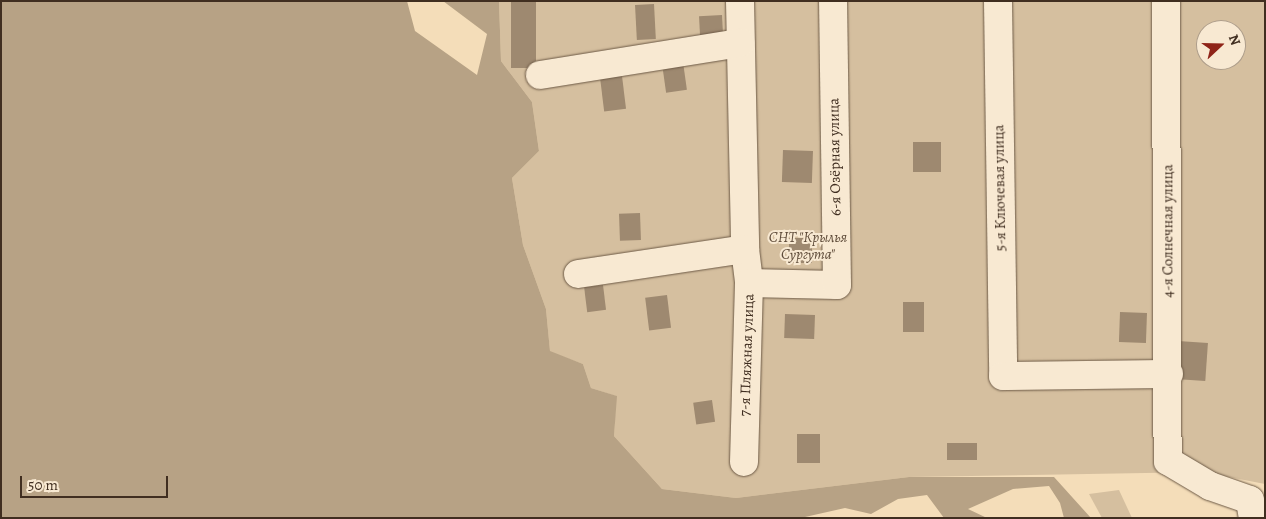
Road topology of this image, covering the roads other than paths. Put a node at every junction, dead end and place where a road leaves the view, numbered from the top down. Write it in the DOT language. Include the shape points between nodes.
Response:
graph roads {
  1 [pos="740,1"];
  2 [pos="833,1"];
  3 [pos="998,1"];
  4 [pos="1166,1"];
  5 [pos="740,43"];
  6 [pos="540,75"];
  7 [pos="745,249"];
  8 [pos="578,274"];
  9 [pos="749,283"];
  10 [pos="1169,374"];
  11 [pos="744,462"];
  12 [pos="1253,518"];
  1 -- 5 [label="street, 7-я Пляжная улица"];
  2 -- 9 [label="street, 6-я Озёрная улица" via="837,285"];
  3 -- 10 [label="street, 5-я Ключевая улица" via="1003,376"];
  4 -- 10 [label="street, 4-я Солнечная улица"];
  5 -- 6 [label="street"];
  5 -- 7 [label="street, 7-я Пляжная улица"];
  7 -- 8 [label="street"];
  7 -- 9 [label="street, 7-я Пляжная улица"];
  9 -- 11 [label="street, 7-я Пляжная улица"];
  10 -- 12 [label="street, 4-я Солнечная улица" via="1168,462 1210,486 1250,500"];
}
